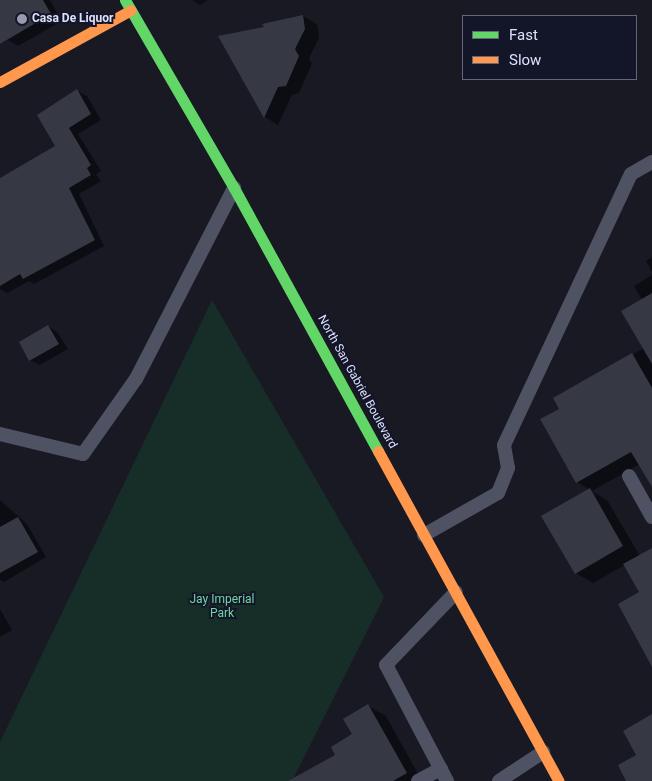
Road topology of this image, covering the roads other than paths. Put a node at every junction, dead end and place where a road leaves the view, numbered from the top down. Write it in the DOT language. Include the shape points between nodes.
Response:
graph roads {
  1 [pos="128,5"];
  2 [pos="0,82"];
  3 [pos="652,162"];
  4 [pos="234,188"];
  5 [pos="0,434"];
  6 [pos="629,476"];
  7 [pos="652,517"];
  8 [pos="424,535"];
  9 [pos="456,592"];
  10 [pos="543,752"];
  11 [pos="444,775"];
  12 [pos="418,781"];
  13 [pos="499,781"];
  14 [pos="559,781"];
  1 -- 2 [label="main road"];
  1 -- 4 [label="main road, North San Gabriel Boulevard"];
  3 -- 8 [label="lane" via="631,174 504,445 508,468 498,493"];
  4 -- 5 [label="lane" via="136,378 83,454"];
  4 -- 8 [label="main road, North San Gabriel Boulevard"];
  6 -- 7 [label="lane"];
  8 -- 9 [label="main road, North San Gabriel Boulevard"];
  9 -- 10 [label="main road, North San Gabriel Boulevard"];
  9 -- 11 [label="lane" via="386,666"];
  10 -- 13 [label="lane"];
  10 -- 14 [label="main road, North San Gabriel Boulevard"];
  11 -- 12 [label="lane"];
}
